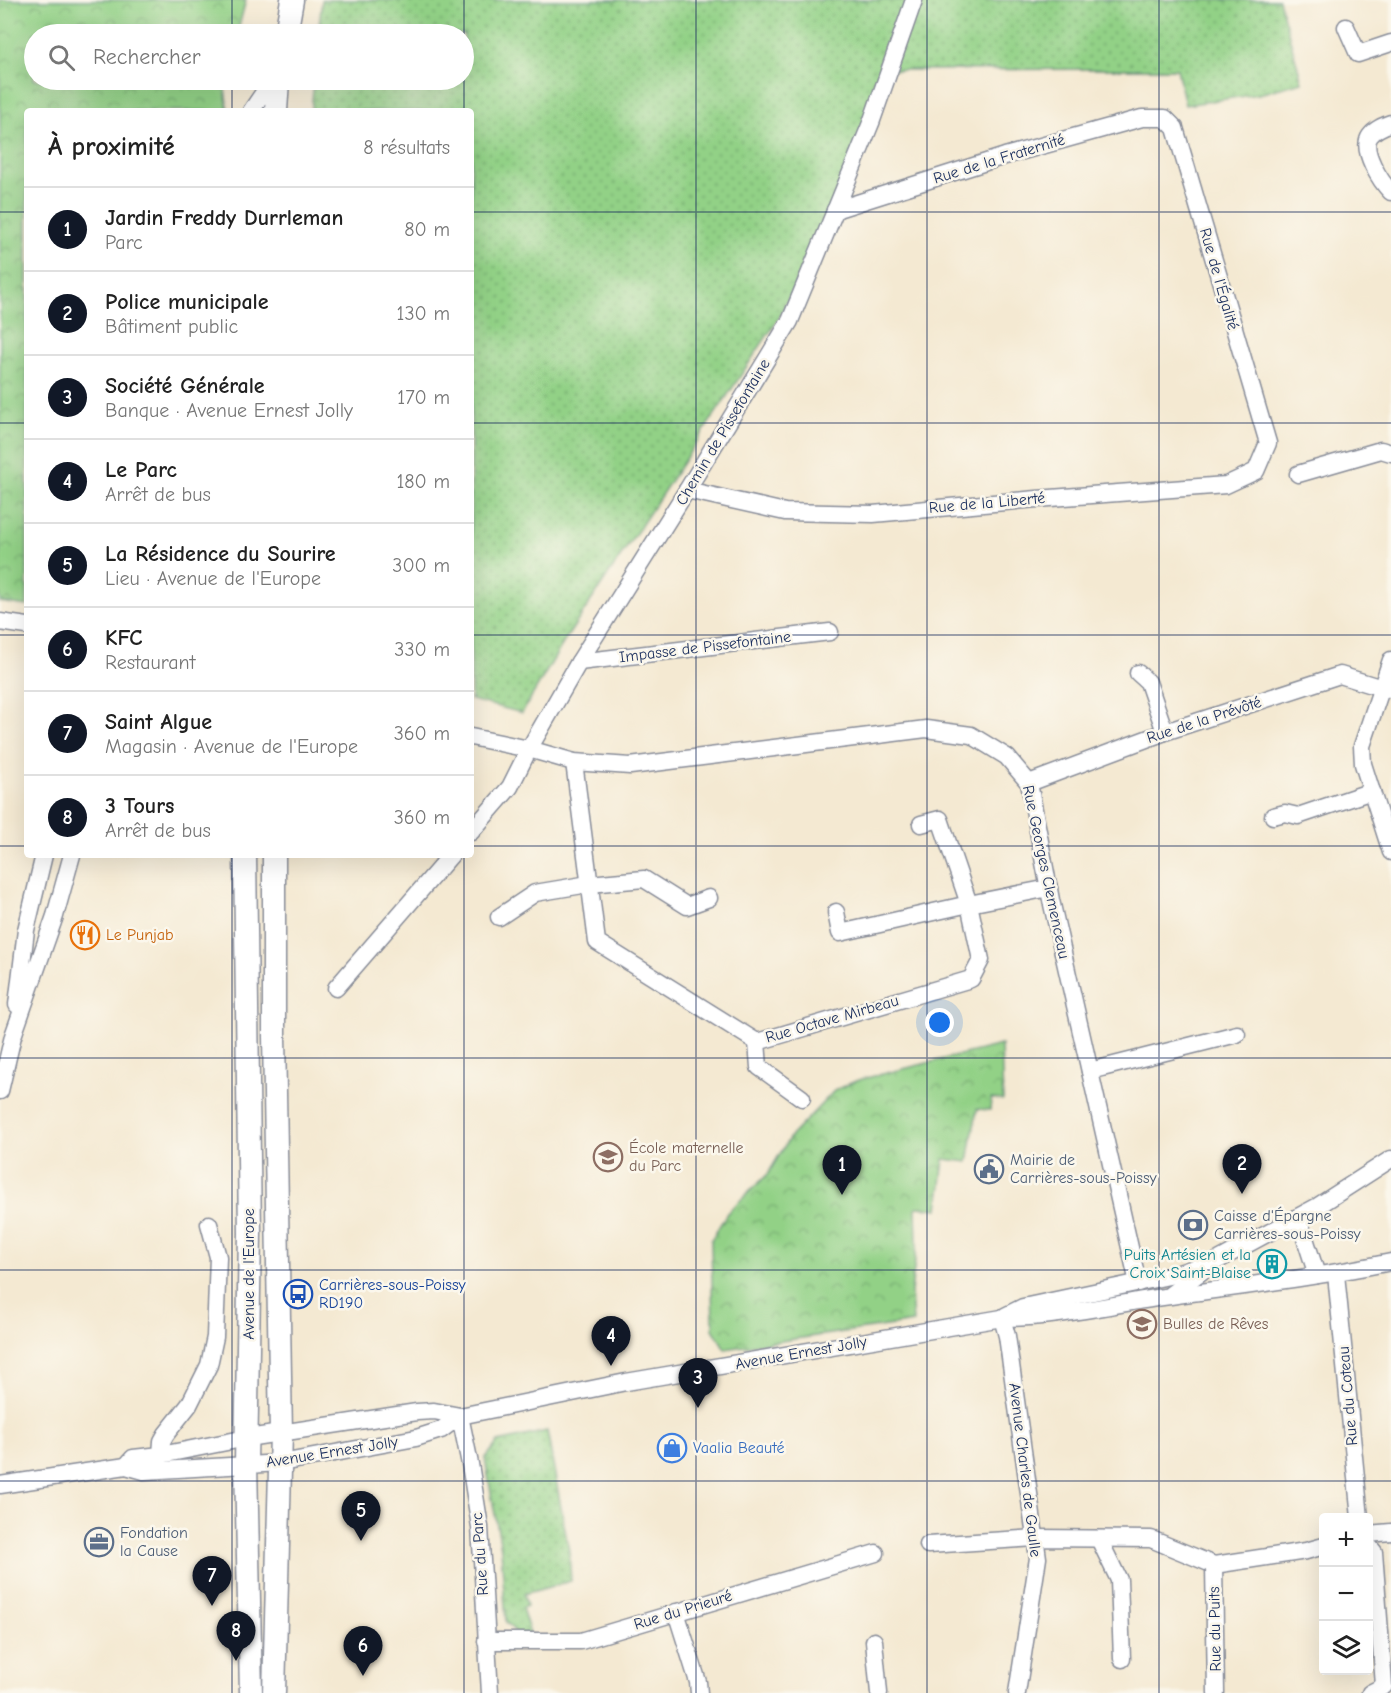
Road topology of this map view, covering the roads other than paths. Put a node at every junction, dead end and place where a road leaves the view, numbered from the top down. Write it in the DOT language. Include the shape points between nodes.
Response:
graph roads {
  1 [pos="292,0"];
  2 [pos="914,0"];
  3 [pos="288,24"];
  4 [pos="1347,27"];
  5 [pos="1391,43"];
  6 [pos="265,90"];
  7 [pos="277,90"];
  8 [pos="253,108"];
  9 [pos="276,108"];
  10 [pos="1165,118"];
  11 [pos="1391,123"];
  12 [pos="1391,192"];
  13 [pos="835,210"];
  14 [pos="1268,443"];
  15 [pos="1391,453"];
  16 [pos="1298,474"];
  17 [pos="687,490"];
  18 [pos="0,622"];
  19 [pos="24,626"];
  20 [pos="830,632"];
  21 [pos="1391,660"];
  22 [pos="579,662"];
  23 [pos="1138,673"];
  24 [pos="1386,689"];
  25 [pos="1165,732"];
  26 [pos="474,737"];
  27 [pos="529,749"];
  28 [pos="574,762"];
  29 [pos="1029,783"];
  30 [pos="1372,791"];
  31 [pos="1273,816"];
  32 [pos="921,824"];
  33 [pos="474,829"];
  34 [pos="1391,852"];
  35 [pos="43,858"];
  36 [pos="71,858"];
  37 [pos="246,858"];
  38 [pos="274,858"];
  39 [pos="448,858"];
  40 [pos="589,884"];
  41 [pos="1049,888"];
  42 [pos="709,898"];
  43 [pos="969,904"];
  44 [pos="836,912"];
  45 [pos="500,917"];
  46 [pos="336,988"];
  47 [pos="1237,1034"];
  48 [pos="13,1036"];
  49 [pos="757,1042"];
  50 [pos="1090,1071"];
  51 [pos="0,1091"];
  52 [pos="802,1098"];
  53 [pos="1391,1159"];
  54 [pos="1298,1217"];
  55 [pos="209,1224"];
  56 [pos="1391,1262"];
  57 [pos="1213,1263"];
  58 [pos="1336,1274"];
  59 [pos="1317,1275"];
  60 [pos="1138,1283"];
  61 [pos="1168,1297"];
  62 [pos="1002,1318"];
  63 [pos="459,1416"];
  64 [pos="281,1432"];
  65 [pos="247,1438"];
  66 [pos="161,1455"];
  67 [pos="281,1462"];
  68 [pos="246,1464"];
  69 [pos="126,1466"];
  70 [pos="0,1485"];
  71 [pos="1360,1513"];
  72 [pos="1391,1532"];
  73 [pos="1373,1534"];
  74 [pos="1035,1538"];
  75 [pos="1100,1539"];
  76 [pos="928,1545"];
  77 [pos="1319,1547"];
  78 [pos="1373,1551"];
  79 [pos="876,1552"];
  80 [pos="1214,1566"];
  81 [pos="676,1612"];
  82 [pos="486,1641"];
  83 [pos="874,1641"];
  84 [pos="1122,1659"];
  85 [pos="1377,1689"];
  86 [pos="251,1693"];
  87 [pos="274,1693"];
  88 [pos="490,1693"];
  89 [pos="699,1693"];
  90 [pos="879,1693"];
  91 [pos="1017,1693"];
  92 [pos="1216,1693"];
  1 -- 3 [label="main road"];
  2 -- 13 [label="street, Chemin de Pissefontaine" via="871,123"];
  4 -- 5 [label="street" via="1358,54"];
  6 -- 8 [label="street"];
  7 -- 9 [label="main road"];
  10 -- 13 [label="street, Rue de la Fraternité" via="1142,118 1005,156"];
  10 -- 14 [label="street, Rue de l'Égalité" via="1174,128"];
  11 -- 12 [label="street" via="1369,137 1368,146 1377,176"];
  13 -- 17 [label="street, Chemin de Pissefontaine" via="790,321"];
  14 -- 17 [label="street, Rue de la Liberté" via="1256,471 1226,486 873,514 785,512"];
  15 -- 16 [label="street" via="1381,450"];
  17 -- 22 [label="street, Chemin de Pissefontaine"];
  18 -- 19 [label="street"];
  20 -- 22 [label="street, Impasse de Pissefontaine"];
  21 -- 24 [label="street"];
  22 -- 27 [label="street, Chemin de Pissefontaine"];
  23 -- 25 [label="street" via="1148,682"];
  24 -- 25 [label="street, Rue de la Prévôté" via="1340,675"];
  24 -- 30 [label="street" via="1362,746 1362,764"];
  25 -- 29 [label="street, Rue de la Prévôté"];
  26 -- 27 [label="street, Rue Georges Clemenceau"];
  27 -- 28 [label="street, Rue Georges Clemenceau"];
  27 -- 33 [label="street, Chemin de Pissefontaine" via="510,787"];
  28 -- 29 [label="street, Rue Georges Clemenceau" via="630,766 926,729 971,735 1007,757"];
  28 -- 40 [label="street, Rue Octave Mirbeau"];
  29 -- 41 [label="street, Rue Georges Clemenceau"];
  30 -- 31 [label="street" via="1298,816"];
  30 -- 34 [label="street"];
  32 -- 43 [label="street, Rue Octave Mirbeau" via="940,819"];
  35 -- 48 [label="street" via="26,930"];
  36 -- 48 [label="street"];
  37 -- 65 [label="main road, Avenue de l'Europe" via="250,1233"];
  38 -- 64 [label="main road, Avenue de l'Europe"];
  39 -- 46 [label="street"];
  40 -- 42 [label="street" via="644,879 687,906"];
  40 -- 45 [label="street" via="535,893"];
  40 -- 49 [label="street, Rue Octave Mirbeau" via="597,942"];
  41 -- 43 [label="street"];
  41 -- 50 [label="street, Rue Georges Clemenceau"];
  43 -- 44 [label="street" via="840,933"];
  43 -- 49 [label="street, Rue Octave Mirbeau" via="981,960 971,979"];
  47 -- 50 [label="street"];
  48 -- 51 [label="street"];
  49 -- 52 [label="street" via="759,1067"];
  50 -- 60 [label="street, Rue Georges Clemenceau"];
  53 -- 54 [label="street"];
  54 -- 57 [label="street"];
  54 -- 59 [label="street"];
  55 -- 66 [label="street" via="218,1257 215,1337 209,1365 189,1406 162,1441"];
  56 -- 58 [label="street, Avenue Ernest Jolly"];
  57 -- 60 [label="street, Avenue Ernest Jolly"];
  57 -- 61 [label="street"];
  58 -- 59 [label="street, Avenue Ernest Jolly"];
  58 -- 71 [label="street, Rue du Coteau"];
  59 -- 61 [label="street, Avenue Ernest Jolly"];
  60 -- 62 [label="street, Avenue Ernest Jolly" via="1023,1307"];
  61 -- 62 [label="street, Avenue Ernest Jolly" via="1034,1318"];
  62 -- 63 [label="street, Avenue Ernest Jolly" via="627,1382"];
  62 -- 74 [label="street, Avenue Charles de Gaulle"];
  63 -- 64 [label="street, Avenue Ernest Jolly" via="417,1412"];
  63 -- 67 [label="street, Avenue Ernest Jolly" via="441,1430 416,1438"];
  63 -- 82 [label="street, Rue du Parc" via="480,1527"];
  64 -- 65 [label="street, Avenue Ernest Jolly"];
  64 -- 67 [label="main road, Avenue de l'Europe"];
  65 -- 66 [label="street, Avenue Ernest Jolly"];
  65 -- 68 [label="main road, Avenue de l'Europe"];
  66 -- 69 [label="street, Avenue Ernest Jolly" via="133,1458"];
  67 -- 68 [label="street, Avenue Ernest Jolly"];
  67 -- 87 [label="main road, Avenue de l'Europe"];
  68 -- 69 [label="street, Avenue Ernest Jolly" via="144,1471"];
  68 -- 86 [label="main road, Avenue de l'Europe"];
  69 -- 70 [label="street, Avenue Ernest Jolly"];
  72 -- 73 [label="street"];
  74 -- 75 [label="street"];
  74 -- 76 [label="street"];
  74 -- 91 [label="street, Avenue Charles de Gaulle" via="1038,1558"];
  75 -- 80 [label="street" via="1151,1539"];
  75 -- 84 [label="street" via="1119,1580"];
  77 -- 80 [label="street"];
  78 -- 85 [label="street"];
  79 -- 81 [label="street, Rue du Prieuré"];
  80 -- 92 [label="street, Rue du Puits"];
  81 -- 82 [label="street, Rue du Prieuré" via="581,1641"];
  81 -- 89 [label="street"];
  82 -- 88 [label="street, Rue du Parc"];
  83 -- 90 [label="street"];
}
